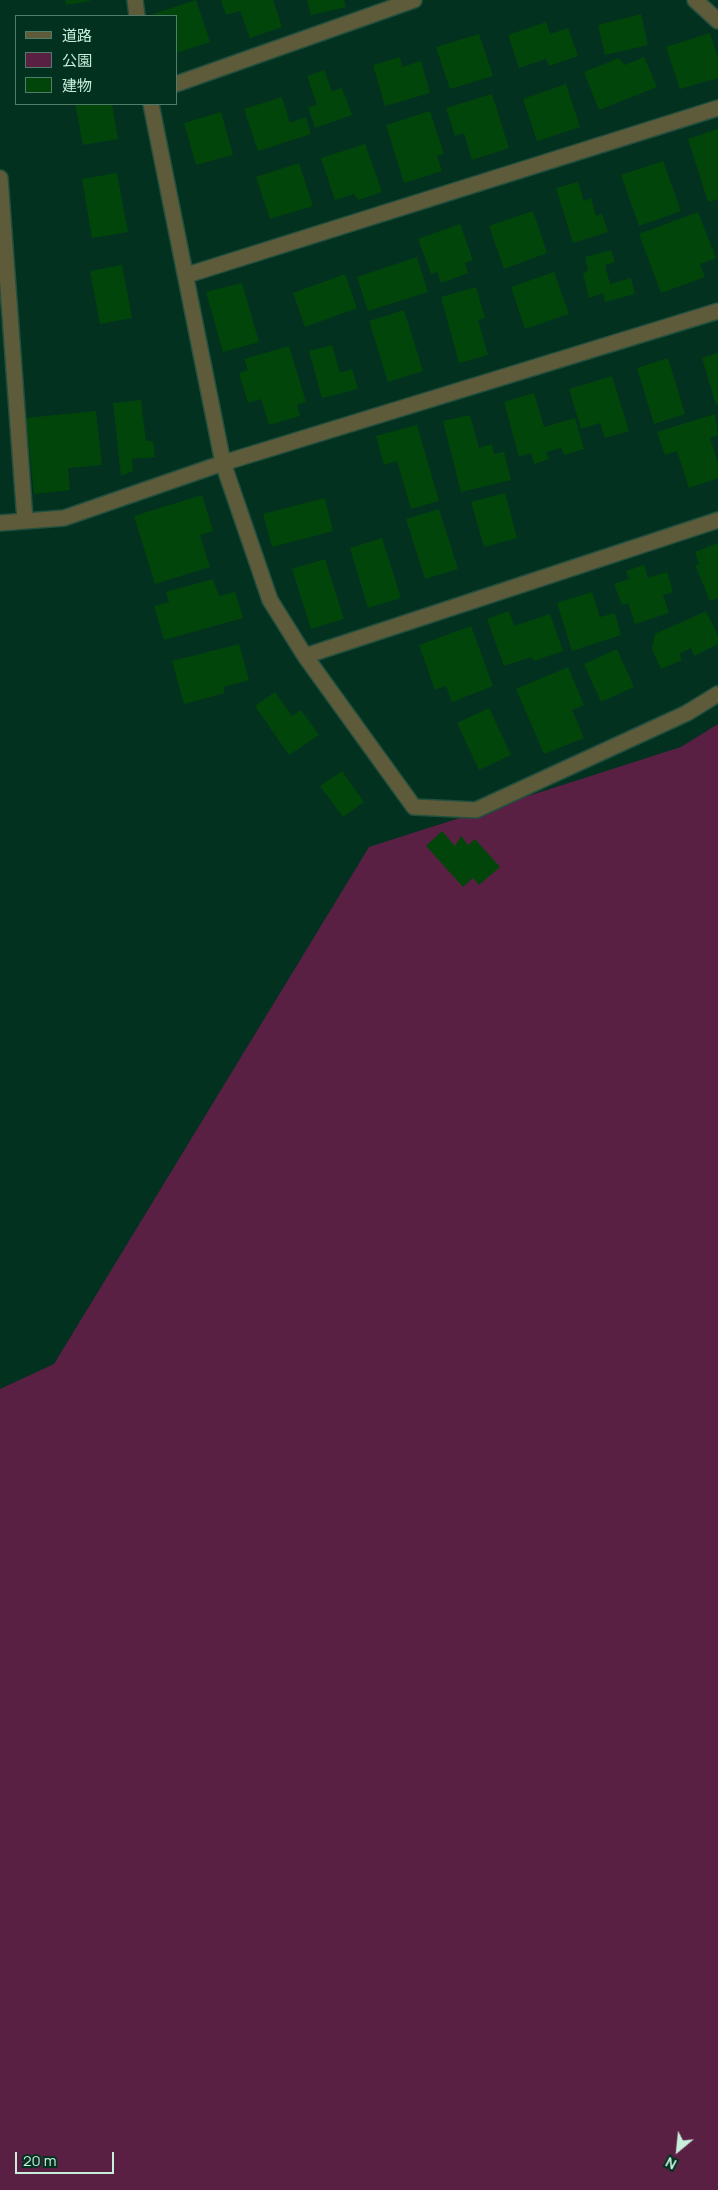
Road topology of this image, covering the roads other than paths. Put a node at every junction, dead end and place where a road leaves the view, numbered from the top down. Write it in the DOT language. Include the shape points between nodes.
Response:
graph roads {
  1 [pos="134,0"];
  2 [pos="414,0"];
  3 [pos="695,0"];
  4 [pos="137,15"];
  5 [pos="718,21"];
  6 [pos="178,83"];
  7 [pos="151,105"];
  8 [pos="718,108"];
  9 [pos="0,178"];
  10 [pos="187,275"];
  11 [pos="718,311"];
  12 [pos="224,463"];
  13 [pos="25,520"];
  14 [pos="718,520"];
  15 [pos="0,524"];
  16 [pos="305,656"];
  17 [pos="718,694"];
  1 -- 4 [label="street"];
  2 -- 6 [label="street"];
  3 -- 5 [label="street"];
  7 -- 10 [label="street"];
  8 -- 10 [label="street"];
  9 -- 13 [label="street"];
  10 -- 12 [label="street"];
  11 -- 12 [label="street"];
  12 -- 13 [label="street" via="64,518"];
  12 -- 16 [label="street" via="270,600"];
  13 -- 15 [label="street"];
  14 -- 16 [label="street"];
  16 -- 17 [label="street" via="414,806 476,810 687,713"];
}
